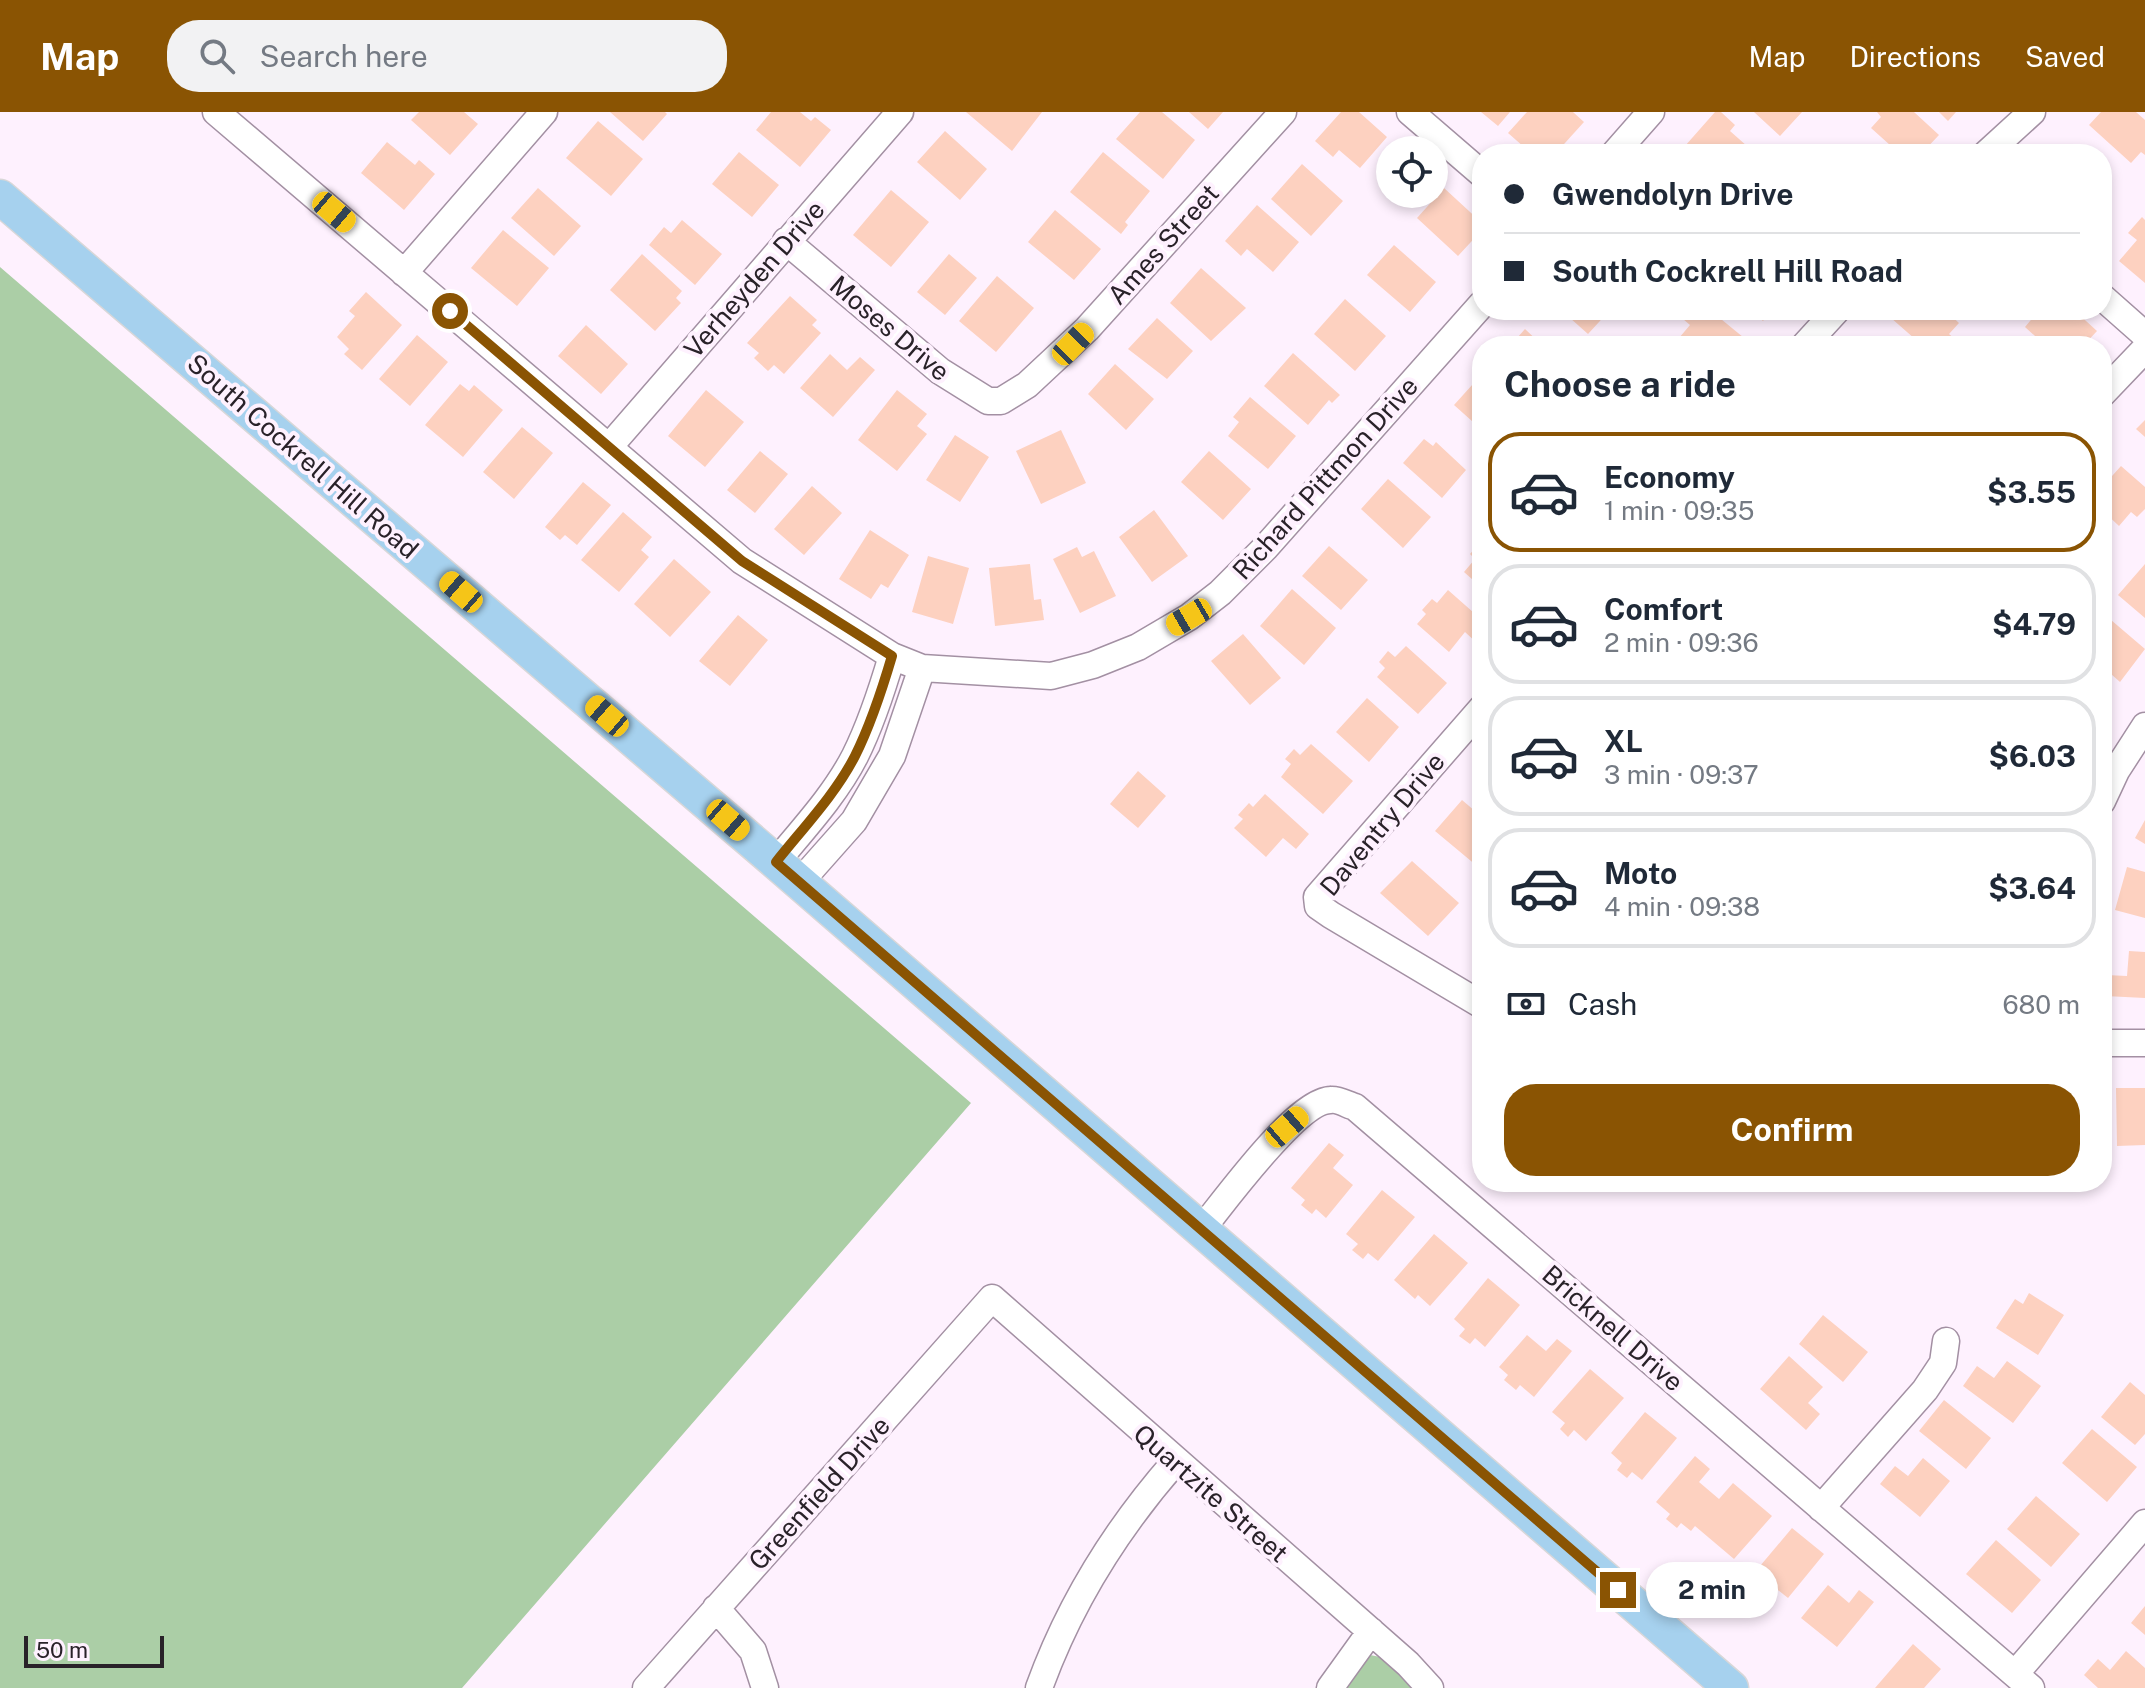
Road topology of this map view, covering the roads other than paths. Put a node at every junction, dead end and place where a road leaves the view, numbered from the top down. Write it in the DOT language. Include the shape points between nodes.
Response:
graph roads {
  1 [pos="216,112"];
  2 [pos="544,112"];
  3 [pos="900,112"];
  4 [pos="1283,112"];
  5 [pos="1410,112"];
  6 [pos="1651,112"];
  7 [pos="2032,112"];
  8 [pos="1623,144"];
  9 [pos="1997,144"];
  10 [pos="1472,165"];
  11 [pos="0,197"];
  12 [pos="786,241"];
  13 [pos="404,273"];
  14 [pos="2112,306"];
  15 [pos="1472,315"];
  16 [pos="1828,320"];
  17 [pos="2145,335"];
  18 [pos="1813,336"];
  19 [pos="2145,349"];
  20 [pos="2112,384"];
  21 [pos="1001,401"];
  22 [pos="609,447"];
  23 [pos="892,656"];
  24 [pos="922,668"];
  25 [pos="1472,719"];
  26 [pos="2145,726"];
  27 [pos="2112,780"];
  28 [pos="788,872"];
  29 [pos="1472,999"];
  30 [pos="2112,1043"];
  31 [pos="2145,1043"];
  32 [pos="1201,1230"];
  33 [pos="992,1298"];
  34 [pos="1946,1341"];
  35 [pos="1175,1462"];
  36 [pos="1821,1508"];
  37 [pos="2145,1523"];
  38 [pos="716,1608"];
  39 [pos="1371,1631"];
  40 [pos="2023,1681"];
  41 [pos="646,1688"];
  42 [pos="765,1688"];
  43 [pos="1039,1688"];
  44 [pos="1330,1688"];
  45 [pos="1430,1688"];
  46 [pos="1731,1688"];
  1 -- 13 [label="street, Richard Pittmon Drive"];
  2 -- 13 [label="street"];
  3 -- 12 [label="street, Verheyden Drive"];
  4 -- 21 [label="street, Ames Street" via="1077,339"];
  5 -- 10 [label="street"];
  6 -- 8 [label="street"];
  7 -- 9 [label="street"];
  11 -- 28 [label="main road, South Cockrell Hill Road"];
  12 -- 21 [label="street, Moses Drive" via="940,371 988,401"];
  12 -- 22 [label="street, Verheyden Drive"];
  13 -- 22 [label="street, Richard Pittmon Drive"];
  14 -- 17 [label="street"];
  15 -- 24 [label="street, Richard Pittmon Drive" via="1265,548 1189,617 1138,647 1051,676"];
  16 -- 18 [label="street"];
  19 -- 20 [label="street"];
  22 -- 23 [label="street, Richard Pittmon Drive" via="742,561"];
  23 -- 24 [label="street, Richard Pittmon Drive"];
  23 -- 28 [label="street" via="854,758"];
  24 -- 28 [label="street" via="892,756 854,821"];
  25 -- 29 [label="street, Daventry Drive" via="1317,897 1318,906"];
  26 -- 27 [label="street"];
  28 -- 32 [label="main road, South Cockrell Hill Road"];
  30 -- 31 [label="street"];
  32 -- 36 [label="street, Bricknell Drive" via="1287,1127 1311,1106 1331,1099 1355,1107"];
  32 -- 46 [label="main road, South Cockrell Hill Road"];
  33 -- 35 [label="street, Quartzite Street"];
  33 -- 38 [label="street, Greenfield Drive"];
  34 -- 36 [label="street" via="1943,1363 1925,1390"];
  35 -- 39 [label="street, Quartzite Street"];
  35 -- 43 [label="street" via="1147,1493 1084,1590"];
  36 -- 40 [label="street, Bricknell Drive"];
  37 -- 40 [label="street"];
  38 -- 41 [label="street, Greenfield Drive"];
  38 -- 42 [label="street" via="753,1651"];
  39 -- 44 [label="street"];
  39 -- 45 [label="street, Quartzite Street"];
}
